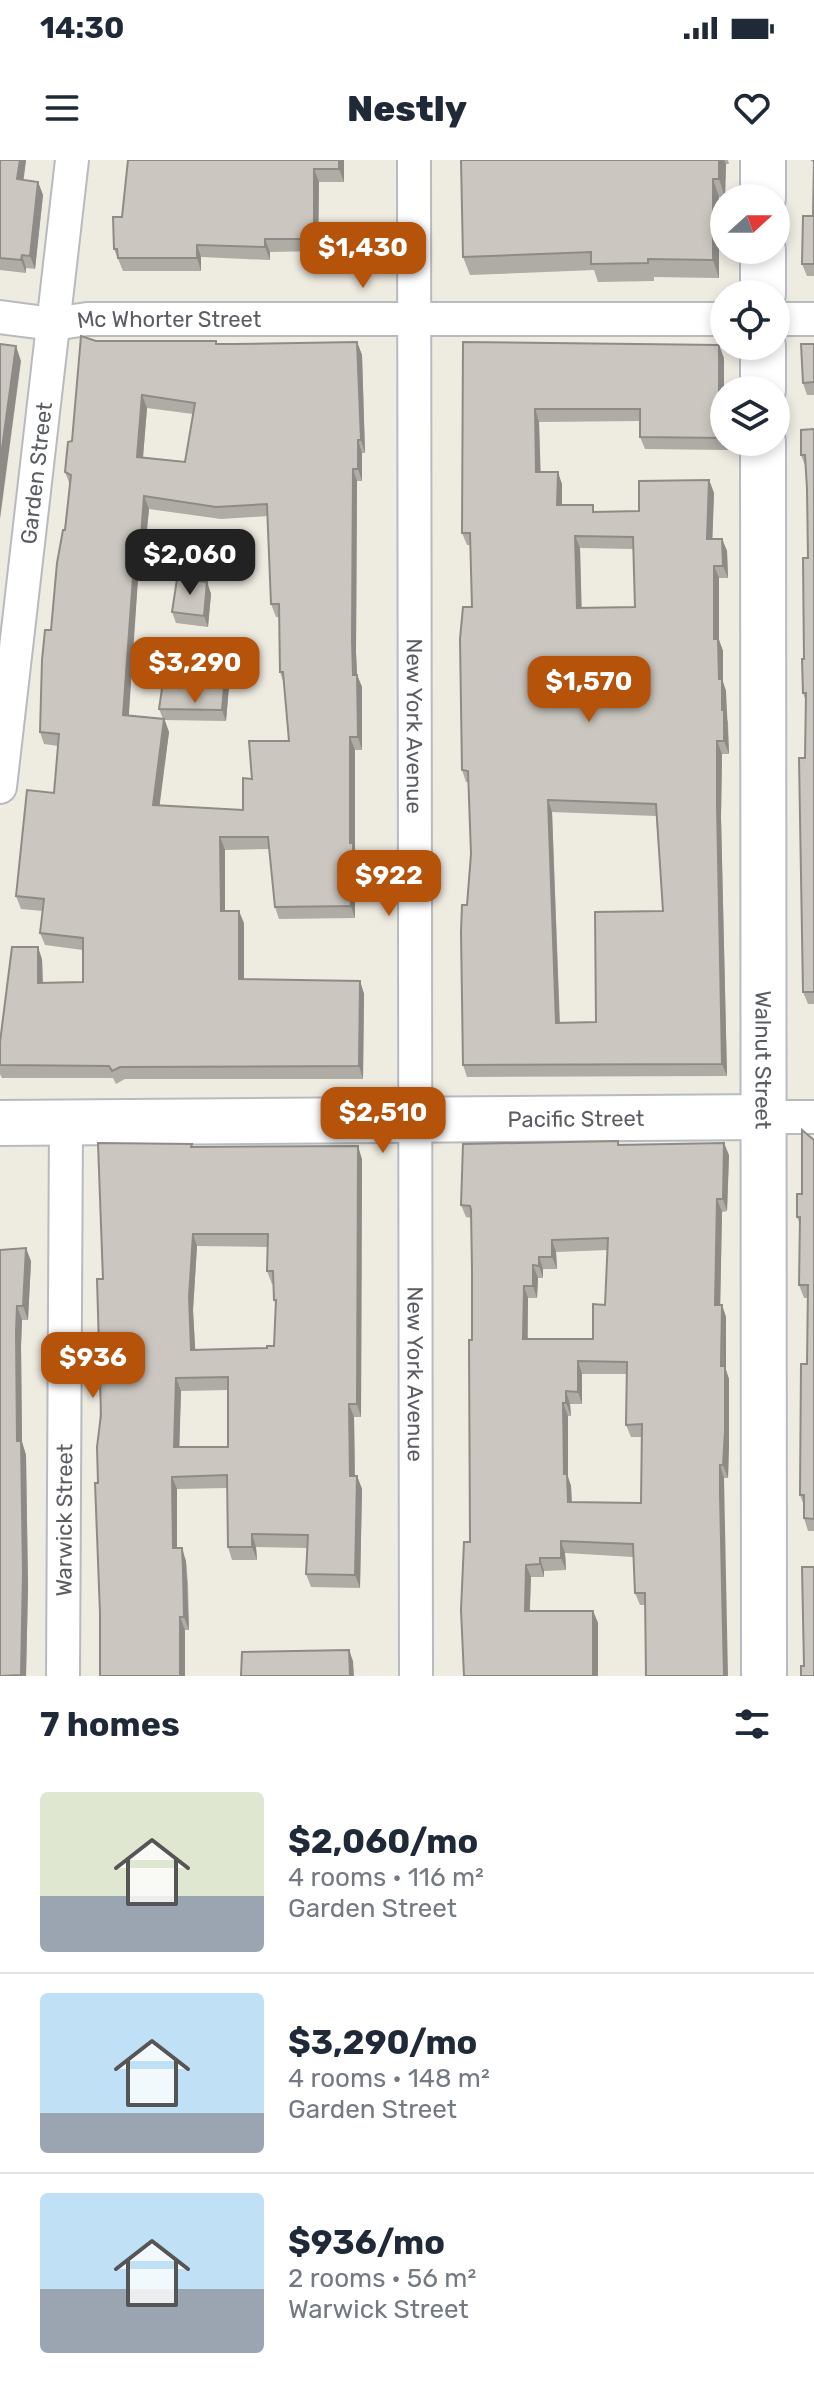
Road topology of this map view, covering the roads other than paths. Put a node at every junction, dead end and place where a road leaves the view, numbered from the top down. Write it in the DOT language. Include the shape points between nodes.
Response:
graph roads {
  1 [pos="72,160"];
  2 [pos="414,160"];
  3 [pos="763,160"];
  4 [pos="763,184"];
  5 [pos="0,317"];
  6 [pos="416,318"];
  7 [pos="710,319"];
  8 [pos="790,319"];
  9 [pos="814,319"];
  10 [pos="53,324"];
  11 [pos="763,456"];
  12 [pos="0,787"];
  13 [pos="765,1117"];
  14 [pos="814,1117"];
  15 [pos="417,1121"];
  16 [pos="0,1123"];
  17 [pos="66,1123"];
  18 [pos="63,1676"];
  19 [pos="416,1676"];
  20 [pos="764,1676"];
  1 -- 10 [label="street, Garden Street"];
  2 -- 6 [label="street, New York Avenue"];
  3 -- 4 [label="street"];
  5 -- 10 [label="street, Mc Whorter Street"];
  6 -- 7 [label="street, Mc Whorter Street"];
  6 -- 10 [label="street, Mc Whorter Street" via="87,319"];
  6 -- 15 [label="street, New York Avenue"];
  8 -- 9 [label="street"];
  10 -- 12 [label="street, Garden Street"];
  11 -- 13 [label="street, Walnut Street"];
  13 -- 14 [label="street, Pacific Street"];
  13 -- 15 [label="street, Pacific Street"];
  13 -- 20 [label="street, Walnut Street"];
  15 -- 17 [label="street, Pacific Street"];
  15 -- 19 [label="street, New York Avenue"];
  16 -- 17 [label="street, Pacific Street"];
  17 -- 18 [label="street, Warwick Street"];
}
